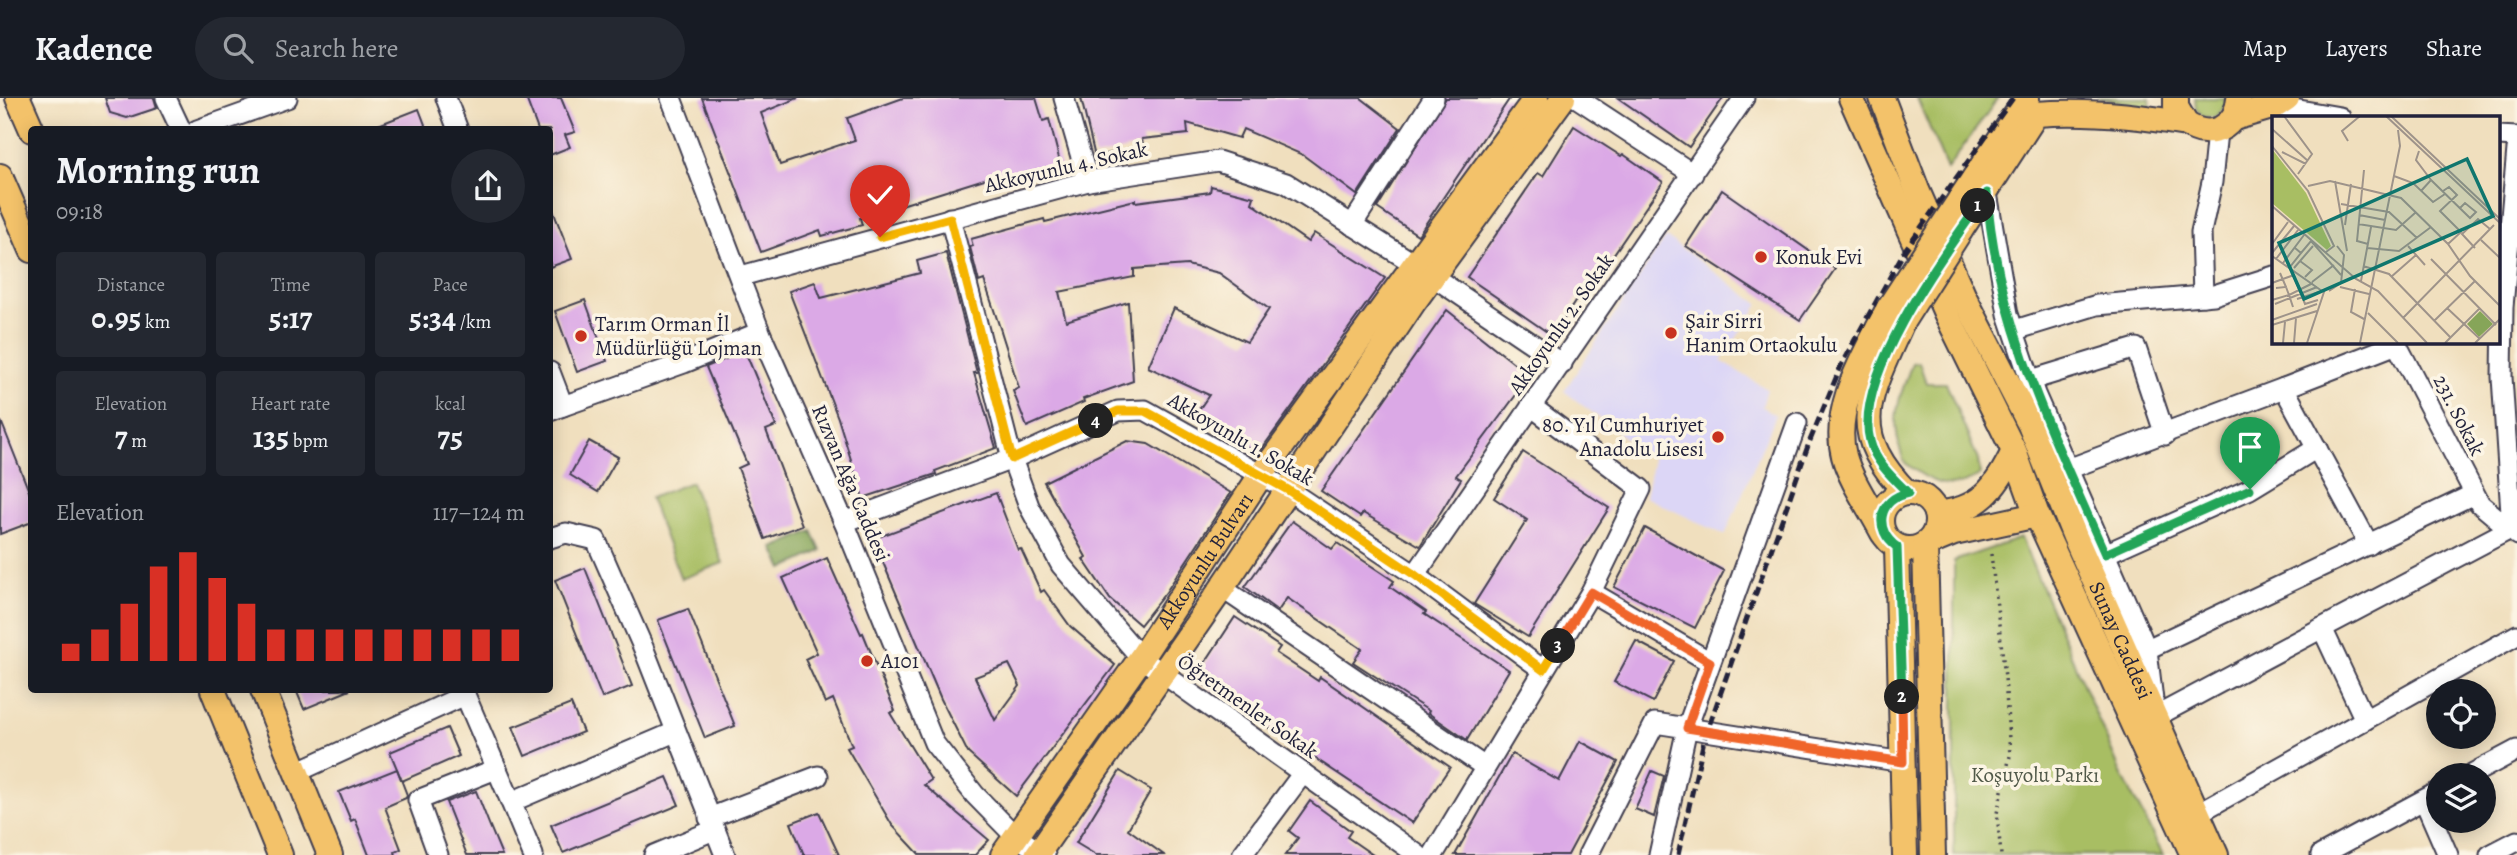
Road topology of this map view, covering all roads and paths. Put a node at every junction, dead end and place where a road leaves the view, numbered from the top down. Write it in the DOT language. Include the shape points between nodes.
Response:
graph roads {
  1 [pos="18,98"];
  2 [pos="166,98"];
  3 [pos="287,98"];
  4 [pos="446,98"];
  5 [pos="671,98"];
  6 [pos="1064,98"];
  7 [pos="1434,98"];
  8 [pos="1536,98"];
  9 [pos="1563,98"];
  10 [pos="1577,98"];
  11 [pos="1744,98"];
  12 [pos="1851,98"];
  13 [pos="1882,98"];
  14 [pos="2176,98"];
  15 [pos="2034,103"];
  16 [pos="2281,107"];
  17 [pos="2230,115"];
  18 [pos="2334,116"];
  19 [pos="2186,124"];
  20 [pos="30,126"];
  21 [pos="179,126"];
  22 [pos="208,126"];
  23 [pos="456,126"];
  24 [pos="2517,149"];
  25 [pos="1693,173"];
  26 [pos="0,176"];
  27 [pos="2509,180"];
  28 [pos="1088,181"];
  29 [pos="1987,193"];
  30 [pos="950,218"];
  31 [pos="2508,224"];
  32 [pos="1352,225"];
  33 [pos="28,241"];
  34 [pos="2512,268"];
  35 [pos="1422,270"];
  36 [pos="741,276"];
  37 [pos="2272,277"];
  38 [pos="2203,296"];
  39 [pos="1895,315"];
  40 [pos="2015,330"];
  41 [pos="760,331"];
  42 [pos="2396,343"];
  43 [pos="1562,364"];
  44 [pos="2031,380"];
  45 [pos="2284,388"];
  46 [pos="553,390"];
  47 [pos="1531,406"];
  48 [pos="556,409"];
  49 [pos="2511,415"];
  50 [pos="1797,423"];
  51 [pos="2165,435"];
  52 [pos="2317,448"];
  53 [pos="2014,452"];
  54 [pos="1012,459"];
  55 [pos="2068,469"];
  56 [pos="1261,475"];
  57 [pos="1288,490"];
  58 [pos="1908,493"];
  59 [pos="2474,494"];
  60 [pos="1936,513"];
  61 [pos="2037,515"];
  62 [pos="844,522"];
  63 [pos="2516,530"];
  64 [pos="553,537"];
  65 [pos="1890,540"];
  66 [pos="1925,545"];
  67 [pos="2369,545"];
  68 [pos="1991,554"];
  69 [pos="2105,554"];
  70 [pos="1415,575"];
  71 [pos="1222,588"];
  72 [pos="1591,592"];
  73 [pos="2322,628"];
  74 [pos="2517,635"];
  75 [pos="2138,654"];
  76 [pos="1141,658"];
  77 [pos="1710,662"];
  78 [pos="1543,670"];
  79 [pos="1162,673"];
  80 [pos="214,693"];
  81 [pos="264,693"];
  82 [pos="462,693"];
  83 [pos="464,693"];
  84 [pos="2155,718"];
  85 [pos="2365,720"];
  86 [pos="1687,728"];
  87 [pos="675,732"];
  88 [pos="2517,750"];
  89 [pos="1903,762"];
  90 [pos="2493,763"];
  91 [pos="1485,767"];
  92 [pos="496,769"];
  93 [pos="297,772"];
  94 [pos="1304,774"];
  95 [pos="818,776"];
  96 [pos="2426,799"];
  97 [pos="511,802"];
  98 [pos="2198,813"];
  99 [pos="712,824"];
  100 [pos="2442,833"];
  101 [pos="2517,841"];
  102 [pos="1009,846"];
  103 [pos="1040,854"];
  104 [pos="280,855"];
  105 [pos="330,855"];
  106 [pos="438,855"];
  107 [pos="533,855"];
  108 [pos="654,855"];
  109 [pos="725,855"];
  110 [pos="1242,855"];
  111 [pos="1418,855"];
  112 [pos="1433,855"];
  113 [pos="1588,855"];
  114 [pos="1659,855"];
  115 [pos="1905,855"];
  116 [pos="1933,855"];
  117 [pos="2001,855"];
  118 [pos="2193,855"];
  119 [pos="2216,855"];
  120 [pos="2321,855"];
  121 [pos="2448,855"];
  122 [pos="2490,855"];
  1 -- 20 [label="main road"];
  2 -- 21 [label="street"];
  3 -- 22 [label="street"];
  4 -- 23 [label="street"];
  5 -- 36 [label="street, Rızvan Ağa Caddesi"];
  6 -- 28 [label="street"];
  7 -- 32 [label="street"];
  8 -- 35 [label="main road, Akkoyunlu Bulvarı"];
  9 -- 35 [label="main road, Akkoyunlu Bulvarı"];
  10 -- 25 [label="street"];
  11 -- 25 [label="street, Akkoyunlu 2. Sokak"];
  12 -- 53 [label="main road, Sunay Caddesi" via="1946,313"];
  13 -- 75 [label="main road, Sunay Caddesi" via="1964,297"];
  14 -- 19 [label="main road"];
  15 -- 19 [label="main road"];
  15 -- 29 [label="main road"];
  15 -- 39 [label="main road, bridge" via="1959,201"];
  16 -- 17 [label="main road"];
  16 -- 18 [label="street"];
  17 -- 19 [label="main road" via="2201,131"];
  17 -- 38 [label="street" via="2201,232"];
  24 -- 27 [label="street"];
  25 -- 43 [label="street, Akkoyunlu 2. Sokak"];
  26 -- 33 [label="main road"];
  27 -- 31 [label="street"];
  28 -- 30 [label="street, Akkoyunlu 4. Sokak"];
  28 -- 32 [label="street, Akkoyunlu 4. Sokak" via="1218,161 1286,183"];
  29 -- 39 [label="main road, bridge"];
  29 -- 40 [label="street" via="2008,314"];
  30 -- 36 [label="street, Akkoyunlu 4. Sokak"];
  30 -- 54 [label="street, Öğretmenler Sokak"];
  31 -- 34 [label="street"];
  32 -- 35 [label="street, Akkoyunlu 4. Sokak"];
  34 -- 49 [label="street" via="2502,377"];
  35 -- 43 [label="street, Akkoyunlu 4. Sokak"];
  35 -- 56 [label="main road, Akkoyunlu Bulvarı"];
  35 -- 57 [label="main road, Akkoyunlu Bulvarı"];
  36 -- 41 [label="street, Rızvan Ağa Caddesi"];
  37 -- 38 [label="street"];
  38 -- 40 [label="street" via="2097,305"];
  39 -- 58 [label="main road" via="1867,416 1870,443 1885,471"];
  39 -- 65 [label="main road" via="1847,399 1840,436 1845,459"];
  40 -- 44 [label="street"];
  41 -- 48 [label="street"];
  41 -- 62 [label="street, Rızvan Ağa Caddesi"];
  42 -- 45 [label="street"];
  42 -- 59 [label="street, 231. Sokak"];
  43 -- 47 [label="street, Akkoyunlu 2. Sokak"];
  44 -- 51 [label="street" via="2136,348"];
  44 -- 55 [label="street"];
  45 -- 51 [label="street"];
  45 -- 52 [label="street"];
  46 -- 48 [label="street"];
  47 -- 70 [label="street, Akkoyunlu 2. Sokak"];
  47 -- 72 [label="street" via="1641,489"];
  49 -- 63 [label="street"];
  50 -- 77 [label="street"];
  51 -- 55 [label="street"];
  52 -- 67 [label="street"];
  52 -- 69 [label="street" via="2250,489"];
  53 -- 60 [label="main road" via="1987,496 1954,513"];
  53 -- 61 [label="main road, Sunay Caddesi"];
  54 -- 56 [label="street, Akkoyunlu 1. Sokak" via="1118,411 1145,411"];
  54 -- 62 [label="street, Akkoyunlu 1. Sokak"];
  54 -- 76 [label="street, Öğretmenler Sokak" via="1029,506 1061,565"];
  55 -- 69 [label="street"];
  56 -- 57 [label="street, Akkoyunlu 1. Sokak"];
  56 -- 76 [label="main road, Akkoyunlu Bulvarı"];
  57 -- 70 [label="street, Akkoyunlu 1. Sokak"];
  57 -- 71 [label="main road, Akkoyunlu Bulvarı"];
  58 -- 60 [label="main road" via="1925,498"];
  58 -- 65 [label="main road" via="1898,495 1881,515"];
  59 -- 63 [label="street, 231. Sokak"];
  59 -- 67 [label="street"];
  60 -- 66 [label="main road" via="1936,530"];
  61 -- 66 [label="main road" via="1954,533"];
  61 -- 118 [label="main road, Sunay Caddesi"];
  62 -- 102 [label="street, Rızvan Ağa Caddesi" via="934,743"];
  63 -- 73 [label="street"];
  64 -- 87 [label="street" via="566,533 596,540"];
  65 -- 66 [label="main road" via="1912,550"];
  65 -- 89 [label="main road"];
  66 -- 116 [label="main road"];
  67 -- 75 [label="street"];
  68 -- 117 [label="path" via="2010,756 1997,813"];
  69 -- 75 [label="street"];
  70 -- 78 [label="street, Akkoyunlu 1. Sokak"];
  71 -- 79 [label="main road, Akkoyunlu Bulvarı"];
  71 -- 91 [label="street"];
  72 -- 77 [label="street"];
  72 -- 78 [label="street"];
  73 -- 84 [label="street"];
  73 -- 85 [label="street"];
  74 -- 85 [label="street"];
  75 -- 84 [label="main road, Sunay Caddesi"];
  76 -- 79 [label="street, Öğretmenler Sokak"];
  76 -- 102 [label="main road, Akkoyunlu Bulvarı"];
  77 -- 86 [label="street"];
  78 -- 91 [label="street"];
  79 -- 94 [label="street, Öğretmenler Sokak"];
  79 -- 103 [label="main road, Akkoyunlu Bulvarı"];
  80 -- 104 [label="main road"];
  81 -- 93 [label="main road"];
  82 -- 93 [label="street"];
  83 -- 92 [label="street"];
  84 -- 98 [label="main road, Sunay Caddesi"];
  85 -- 98 [label="street"];
  86 -- 89 [label="street"];
  86 -- 113 [label="street" via="1655,723"];
  86 -- 114 [label="street"];
  87 -- 97 [label="street"];
  87 -- 99 [label="street"];
  88 -- 90 [label="street"];
  89 -- 115 [label="main road"];
  91 -- 112 [label="street"];
  92 -- 97 [label="street"];
  92 -- 106 [label="street" via="418,800"];
  93 -- 105 [label="main road"];
  94 -- 110 [label="street"];
  94 -- 111 [label="street, Öğretmenler Sokak"];
  95 -- 99 [label="street"];
  96 -- 120 [label="street"];
  97 -- 107 [label="street"];
  98 -- 119 [label="main road, Sunay Caddesi"];
  99 -- 108 [label="street"];
  99 -- 109 [label="street"];
  100 -- 121 [label="street"];
  101 -- 122 [label="street"];
  102 -- 103 [label="street, Rızvan Ağa Caddesi"];
}
